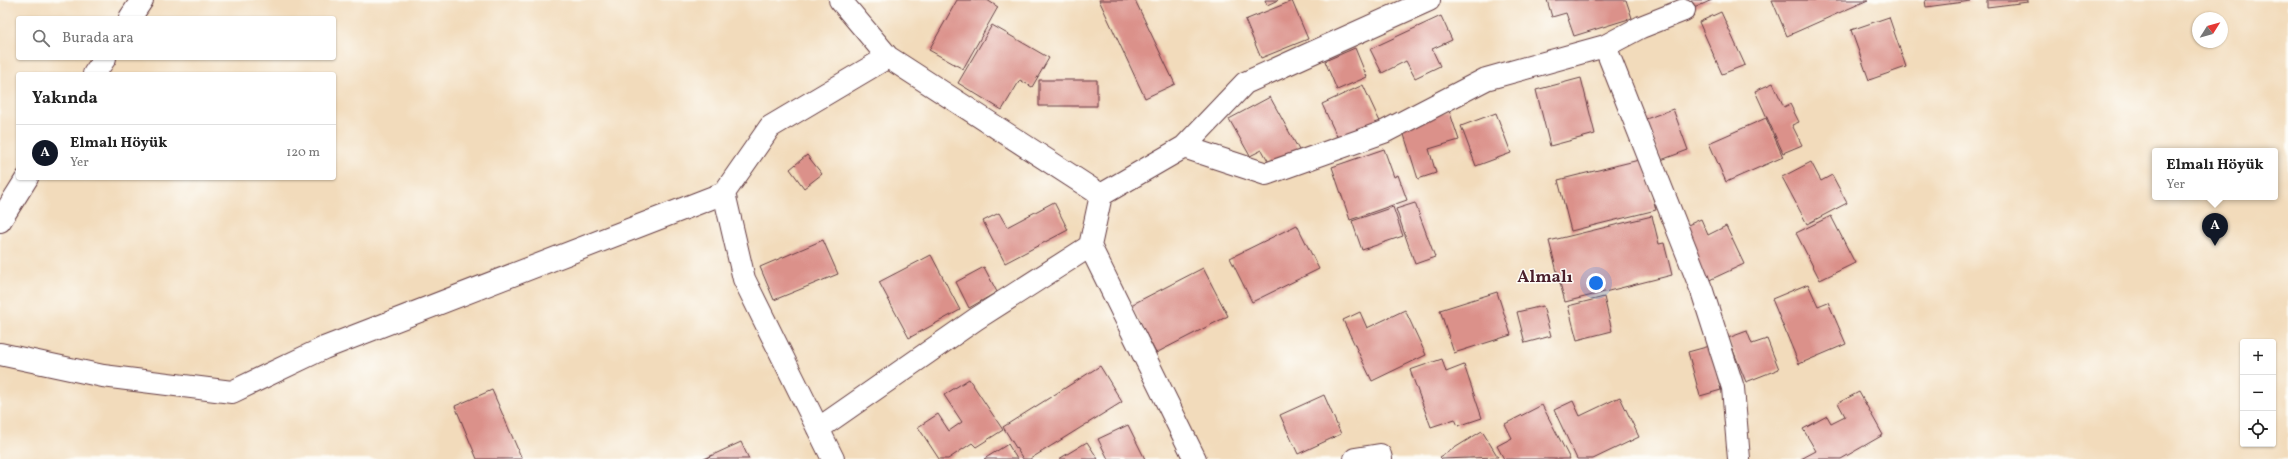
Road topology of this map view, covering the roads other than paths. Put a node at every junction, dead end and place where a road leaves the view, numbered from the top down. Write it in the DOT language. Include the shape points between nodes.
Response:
graph roads {
  1 [pos="142,0"];
  2 [pos="840,0"];
  3 [pos="1430,0"];
  4 [pos="1684,10"];
  5 [pos="131,16"];
  6 [pos="1605,46"];
  7 [pos="888,57"];
  8 [pos="104,60"];
  9 [pos="95,72"];
  10 [pos="1184,147"];
  11 [pos="27,180"];
  12 [pos="724,193"];
  13 [pos="1101,196"];
  14 [pos="0,221"];
  15 [pos="1090,246"];
  16 [pos="0,354"];
  17 [pos="818,429"];
  18 [pos="833,459"];
  19 [pos="1195,459"];
  20 [pos="1355,459"];
  21 [pos="1381,459"];
  22 [pos="1739,459"];
  1 -- 5 [label="street"];
  2 -- 7 [label="street"];
  3 -- 10 [label="street" via="1244,83"];
  4 -- 6 [label="street" via="1641,27"];
  6 -- 10 [label="street" via="1486,79 1384,132 1266,174"];
  6 -- 22 [label="street" via="1702,291 1733,388"];
  7 -- 12 [label="street" via="770,127"];
  7 -- 13 [label="street"];
  8 -- 9 [label="street"];
  10 -- 13 [label="street"];
  11 -- 14 [label="street"];
  12 -- 16 [label="street" via="324,348 232,392 102,376"];
  12 -- 17 [label="street" via="744,279"];
  13 -- 15 [label="street"];
  15 -- 17 [label="street" via="976,319"];
  15 -- 19 [label="street"];
  17 -- 18 [label="street"];
  20 -- 21 [label="street" via="1380,455"];
}
